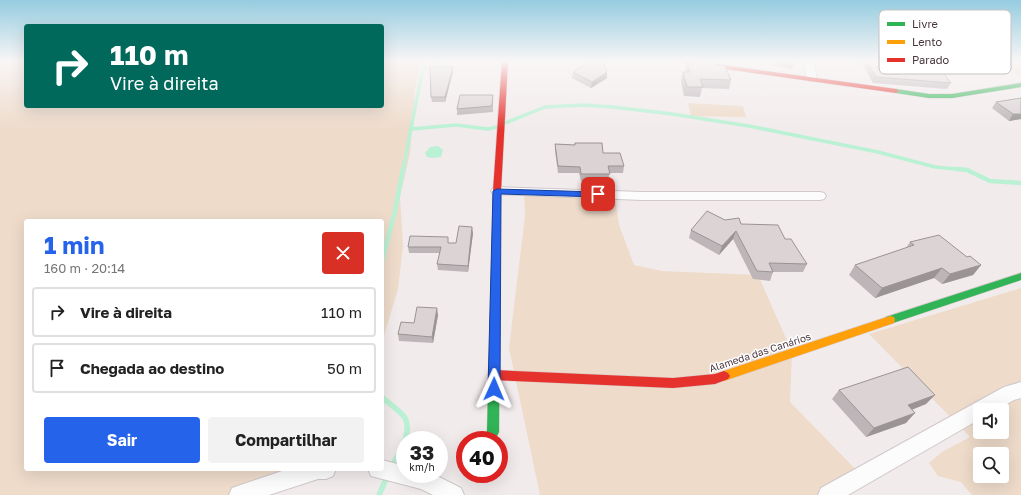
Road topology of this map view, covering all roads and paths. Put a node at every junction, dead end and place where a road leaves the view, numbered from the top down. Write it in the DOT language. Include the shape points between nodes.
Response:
graph roads {
  1 [pos="504,84"];
  2 [pos="849,84"];
  3 [pos="1021,85"];
  4 [pos="497,191"];
  5 [pos="820,196"];
  6 [pos="1021,276"];
  7 [pos="494,375"];
  8 [pos="1021,390"];
  9 [pos="493,431"];
  10 [pos="384,470"];
  11 [pos="312,471"];
  12 [pos="239,495"];
  13 [pos="454,495"];
  14 [pos="828,495"];
  1 -- 4 [label="street"];
  2 -- 3 [label="street" via="942,97"];
  4 -- 5 [label="street" via="642,196"];
  4 -- 7 [label="street"];
  6 -- 7 [label="street, Alameda das Canários" via="715,379 673,383"];
  7 -- 9 [label="street"];
  8 -- 14 [label="street" via="1010,393 957,421"];
  10 -- 13 [label="street" via="424,480"];
  11 -- 12 [label="street"];
}
